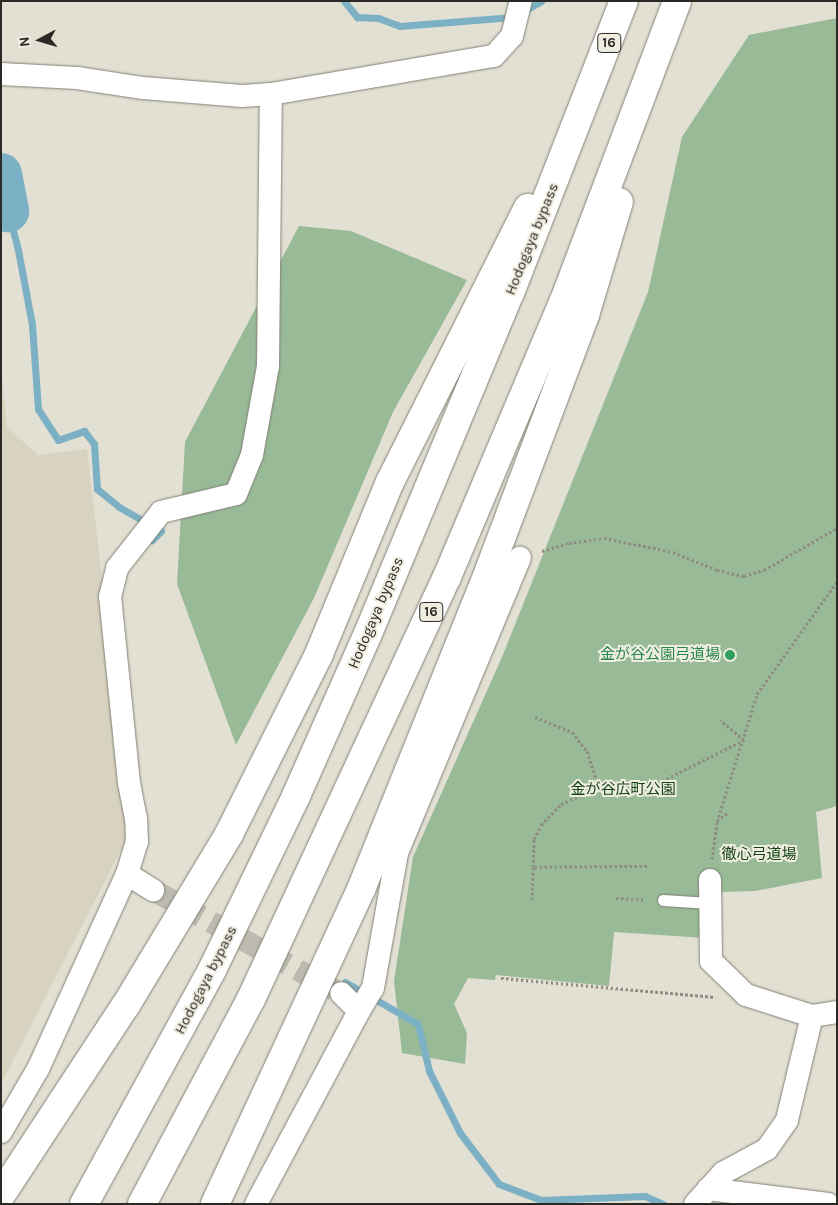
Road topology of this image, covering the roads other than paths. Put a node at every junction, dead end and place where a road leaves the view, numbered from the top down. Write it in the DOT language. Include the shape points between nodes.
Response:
graph roads {
  1 [pos="521,1"];
  2 [pos="624,1"];
  3 [pos="678,1"];
  4 [pos="1,74"];
  5 [pos="594,85"];
  6 [pos="271,94"];
  7 [pos="520,558"];
  8 [pos="127,874"];
  9 [pos="710,880"];
  10 [pos="153,890"];
  11 [pos="663,900"];
  12 [pos="710,903"];
  13 [pos="341,994"];
  14 [pos="359,1011"];
  15 [pos="837,1012"];
  16 [pos="812,1016"];
  17 [pos="1,1132"];
  18 [pos="1,1195"];
  19 [pos="700,1199"];
  20 [pos="84,1204"];
  21 [pos="142,1204"];
  22 [pos="215,1204"];
  23 [pos="256,1204"];
  24 [pos="828,1204"];
  1 -- 6 [label="street" via="512,36 494,56"];
  2 -- 5 [label="highway, Hodogaya bypass / 16"];
  3 -- 21 [label="highway, 16" via="568,290 447,577 251,999"];
  3 -- 22 [label="highway" via="585,315 490,568 362,887"];
  4 -- 6 [label="street" via="77,78 173,91"];
  5 -- 18 [label="highway" via="500,259 390,482 319,654 228,834 126,1005"];
  5 -- 20 [label="highway, Hodogaya bypass / 16" via="375,618 296,796 212,970"];
  6 -- 8 [label="street" via="268,366 252,455 236,494 162,512 117,568 110,597 129,783 136,819 136,842"];
  7 -- 14 [label="street" via="397,853 373,988"];
  8 -- 10 [label="street"];
  8 -- 17 [label="street" via="38,1069"];
  9 -- 12 [label="street"];
  11 -- 12 [label="lane"];
  12 -- 16 [label="street" via="711,961 746,995"];
  13 -- 14 [label="street"];
  14 -- 23 [label="street"];
  15 -- 16 [label="street"];
  16 -- 19 [label="street" via="787,1120 767,1149 722,1173"];
  19 -- 24 [label="street"];
}
